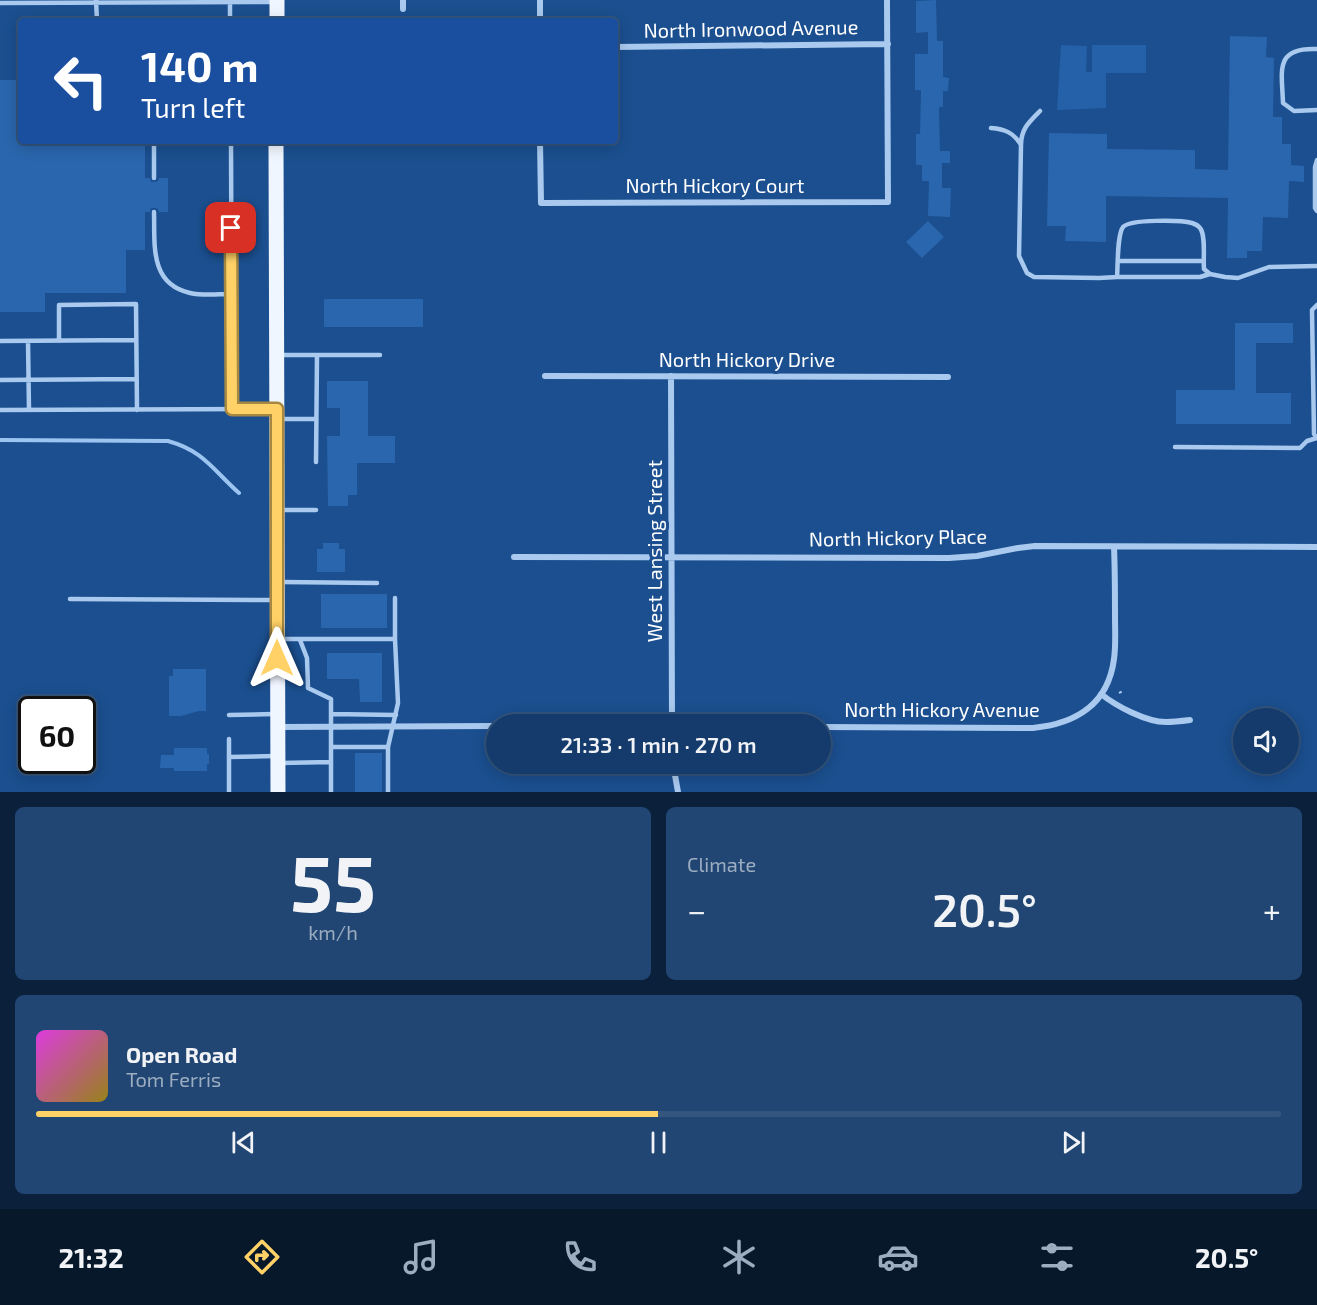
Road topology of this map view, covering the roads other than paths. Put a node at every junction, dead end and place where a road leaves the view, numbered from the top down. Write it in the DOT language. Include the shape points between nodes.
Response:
graph roads {
  1 [pos="403,0"];
  2 [pos="540,0"];
  3 [pos="888,0"];
  4 [pos="96,1"];
  5 [pos="230,1"];
  6 [pos="277,1"];
  7 [pos="0,3"];
  8 [pos="403,9"];
  9 [pos="97,18"];
  10 [pos="230,18"];
  11 [pos="277,18"];
  12 [pos="540,18"];
  13 [pos="888,44"];
  14 [pos="618,47"];
  15 [pos="1317,49"];
  16 [pos="1317,110"];
  17 [pos="1040,111"];
  18 [pos="991,128"];
  19 [pos="154,144"];
  20 [pos="231,144"];
  21 [pos="276,144"];
  22 [pos="540,144"];
  23 [pos="1021,145"];
  24 [pos="1317,160"];
  25 [pos="154,178"];
  26 [pos="1317,211"];
  27 [pos="154,212"];
  28 [pos="1118,261"];
  29 [pos="1203,261"];
  30 [pos="1317,266"];
  31 [pos="1210,274"];
  32 [pos="1118,277"];
  33 [pos="232,294"];
  34 [pos="1317,305"];
  35 [pos="136,340"];
  36 [pos="0,341"];
  37 [pos="28,341"];
  38 [pos="59,341"];
  39 [pos="277,355"];
  40 [pos="316,355"];
  41 [pos="380,355"];
  42 [pos="545,376"];
  43 [pos="671,376"];
  44 [pos="948,377"];
  45 [pos="137,379"];
  46 [pos="0,380"];
  47 [pos="29,380"];
  48 [pos="232,409"];
  49 [pos="0,410"];
  50 [pos="29,410"];
  51 [pos="137,410"];
  52 [pos="277,414"];
  53 [pos="316,419"];
  54 [pos="1317,438"];
  55 [pos="1175,447"];
  56 [pos="316,462"];
  57 [pos="277,510"];
  58 [pos="316,510"];
  59 [pos="1114,547"];
  60 [pos="1317,547"];
  61 [pos="514,556"];
  62 [pos="672,557"];
  63 [pos="277,582"];
  64 [pos="377,583"];
  65 [pos="395,598"];
  66 [pos="70,599"];
  67 [pos="277,600"];
  68 [pos="277,639"];
  69 [pos="395,639"];
  70 [pos="300,640"];
  71 [pos="1101,694"];
  72 [pos="331,714"];
  73 [pos="396,714"];
  74 [pos="672,714"];
  75 [pos="229,715"];
  76 [pos="1190,720"];
  77 [pos="277,721"];
  78 [pos="331,726"];
  79 [pos="392,726"];
  80 [pos="486,726"];
  81 [pos="831,727"];
  82 [pos="229,739"];
  83 [pos="331,747"];
  84 [pos="388,747"];
  85 [pos="229,757"];
  86 [pos="278,759"];
  87 [pos="331,762"];
  88 [pos="675,774"];
  89 [pos="229,792"];
  90 [pos="278,792"];
  91 [pos="331,792"];
  92 [pos="388,792"];
  93 [pos="678,792"];
  1 -- 8 [label="street"];
  2 -- 12 [label="street"];
  3 -- 13 [label="street"];
  4 -- 5 [label="lane"];
  4 -- 7 [label="lane"];
  4 -- 9 [label="lane"];
  5 -- 6 [label="lane"];
  5 -- 10 [label="lane"];
  6 -- 11 [label="main road"];
  13 -- 14 [label="street, North Ironwood Avenue"];
  13 -- 22 [label="street, North Hickory Court" via="888,202 541,203"];
  15 -- 16 [label="lane" via="1291,51 1284,59 1282,72 1282,103 1294,111"];
  17 -- 23 [label="lane" via="1026,126"];
  18 -- 23 [label="lane" via="1009,132"];
  19 -- 25 [label="lane"];
  20 -- 33 [label="lane"];
  21 -- 39 [label="main road"];
  23 -- 32 [label="lane" via="1019,256 1028,273 1034,277"];
  24 -- 26 [label="lane"];
  27 -- 33 [label="lane" via="157,264 171,284 191,294"];
  28 -- 29 [label="lane"];
  28 -- 29 [label="lane" via="1124,226 1140,221 1191,223 1200,228"];
  28 -- 32 [label="lane"];
  29 -- 31 [label="lane"];
  30 -- 31 [label="lane" via="1269,267 1238,278"];
  31 -- 32 [label="lane"];
  33 -- 48 [label="lane"];
  34 -- 54 [label="lane" via="1312,310"];
  35 -- 38 [label="lane"];
  35 -- 38 [label="lane" via="136,304 59,305"];
  35 -- 45 [label="lane"];
  36 -- 37 [label="lane"];
  37 -- 38 [label="lane"];
  37 -- 47 [label="lane"];
  39 -- 40 [label="lane"];
  39 -- 52 [label="main road"];
  40 -- 41 [label="lane"];
  40 -- 53 [label="lane"];
  42 -- 43 [label="street, North Hickory Drive"];
  43 -- 44 [label="street, North Hickory Drive"];
  43 -- 62 [label="street, West Lansing Street"];
  45 -- 47 [label="lane"];
  45 -- 51 [label="lane"];
  46 -- 47 [label="lane"];
  47 -- 50 [label="lane"];
  48 -- 51 [label="lane"];
  48 -- 52 [label="lane"];
  49 -- 50 [label="lane"];
  50 -- 51 [label="lane"];
  52 -- 53 [label="lane"];
  52 -- 57 [label="main road"];
  53 -- 56 [label="lane"];
  54 -- 55 [label="lane" via="1300,448"];
  57 -- 58 [label="lane"];
  57 -- 63 [label="main road"];
  59 -- 60 [label="street, North Hickory Place"];
  59 -- 62 [label="street, North Hickory Place" via="1025,547 960,557"];
  59 -- 71 [label="street" via="1115,656"];
  61 -- 62 [label="street, North Hickory Place"];
  62 -- 74 [label="street, West Lansing Street"];
  63 -- 64 [label="lane"];
  63 -- 67 [label="main road"];
  65 -- 69 [label="lane"];
  66 -- 67 [label="lane"];
  67 -- 68 [label="main road"];
  68 -- 70 [label="lane"];
  68 -- 77 [label="main road"];
  69 -- 70 [label="lane"];
  69 -- 73 [label="lane"];
  70 -- 72 [label="lane" via="307,658 308,688 331,699"];
  71 -- 76 [label="street" via="1152,719"];
  71 -- 81 [label="street, North Hickory Avenue" via="1075,718 1033,728"];
  72 -- 73 [label="lane"];
  72 -- 78 [label="lane"];
  73 -- 79 [label="lane"];
  75 -- 77 [label="lane"];
  77 -- 78 [label="street"];
  77 -- 86 [label="main road"];
  78 -- 79 [label="street"];
  78 -- 83 [label="lane"];
  79 -- 80 [label="street"];
  79 -- 84 [label="lane"];
  82 -- 85 [label="lane"];
  83 -- 84 [label="lane"];
  83 -- 87 [label="lane"];
  84 -- 92 [label="lane"];
  85 -- 86 [label="lane"];
  85 -- 89 [label="lane"];
  86 -- 87 [label="lane"];
  86 -- 90 [label="main road"];
  87 -- 91 [label="lane"];
  88 -- 93 [label="street"];
}
